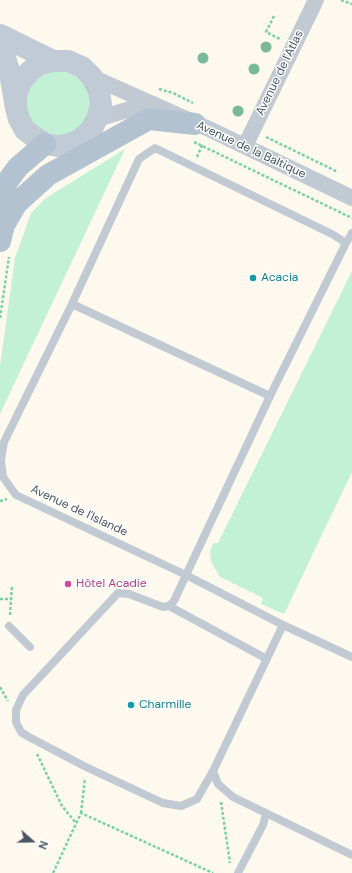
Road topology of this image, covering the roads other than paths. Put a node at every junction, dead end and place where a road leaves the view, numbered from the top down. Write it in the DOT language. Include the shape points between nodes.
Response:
graph roads {
  1 [pos="316,0"];
  2 [pos="0,35"];
  3 [pos="0,43"];
  4 [pos="53,61"];
  5 [pos="92,77"];
  6 [pos="150,103"];
  7 [pos="16,108"];
  8 [pos="97,120"];
  9 [pos="192,132"];
  10 [pos="45,144"];
  11 [pos="245,146"];
  12 [pos="352,198"];
  13 [pos="0,201"];
  14 [pos="352,232"];
  15 [pos="346,243"];
  16 [pos="5,246"];
  17 [pos="72,304"];
  18 [pos="270,396"];
  19 [pos="186,575"];
  20 [pos="169,606"];
  21 [pos="284,625"];
  22 [pos="9,626"];
  23 [pos="30,647"];
  24 [pos="352,657"];
  25 [pos="267,659"];
  26 [pos="213,771"];
  27 [pos="266,814"];
  28 [pos="352,855"];
  29 [pos="238,873"];
  1 -- 11 [label="street, Avenue de l'Atlas"];
  2 -- 4 [label="main road"];
  3 -- 7 [label="main road" via="10,73"];
  4 -- 5 [label="main road" via="68,61 82,67"];
  4 -- 7 [label="main road" via="40,64 21,82 16,94"];
  5 -- 6 [label="street, Avenue de la Baltique"];
  5 -- 8 [label="main road" via="99,90 101,105"];
  6 -- 8 [label="street"];
  6 -- 9 [label="street, Avenue de la Baltique"];
  7 -- 10 [label="main road" via="25,130"];
  8 -- 10 [label="main road" via="91,130 70,144"];
  9 -- 11 [label="street, Avenue de la Baltique" via="209,129"];
  9 -- 16 [label="main road" via="149,119 48,175 17,203 4,225"];
  10 -- 13 [label="main road" via="18,168 7,182"];
  11 -- 12 [label="street, Avenue de la Baltique"];
  14 -- 15 [label="lane"];
  15 -- 17 [label="lane, Avenue de l'Islande" via="155,148 139,159"];
  15 -- 18 [label="lane"];
  17 -- 18 [label="lane"];
  17 -- 19 [label="lane, Avenue de l'Islande" via="4,442 1,460 3,477 16,494"];
  18 -- 19 [label="lane"];
  19 -- 20 [label="lane"];
  19 -- 21 [label="lane, Avenue de l'Islande"];
  20 -- 25 [label="lane"];
  20 -- 26 [label="lane" via="162,607 129,594 118,593 23,695 16,710 16,722 21,732 29,737 163,803 181,806 197,799"];
  21 -- 24 [label="lane, Avenue de l'Islande"];
  21 -- 25 [label="lane"];
  22 -- 23 [label="lane"];
  25 -- 26 [label="lane"];
  26 -- 27 [label="lane" via="218,784 233,797"];
  27 -- 28 [label="lane"];
  27 -- 29 [label="lane" via="263,825"];
}
